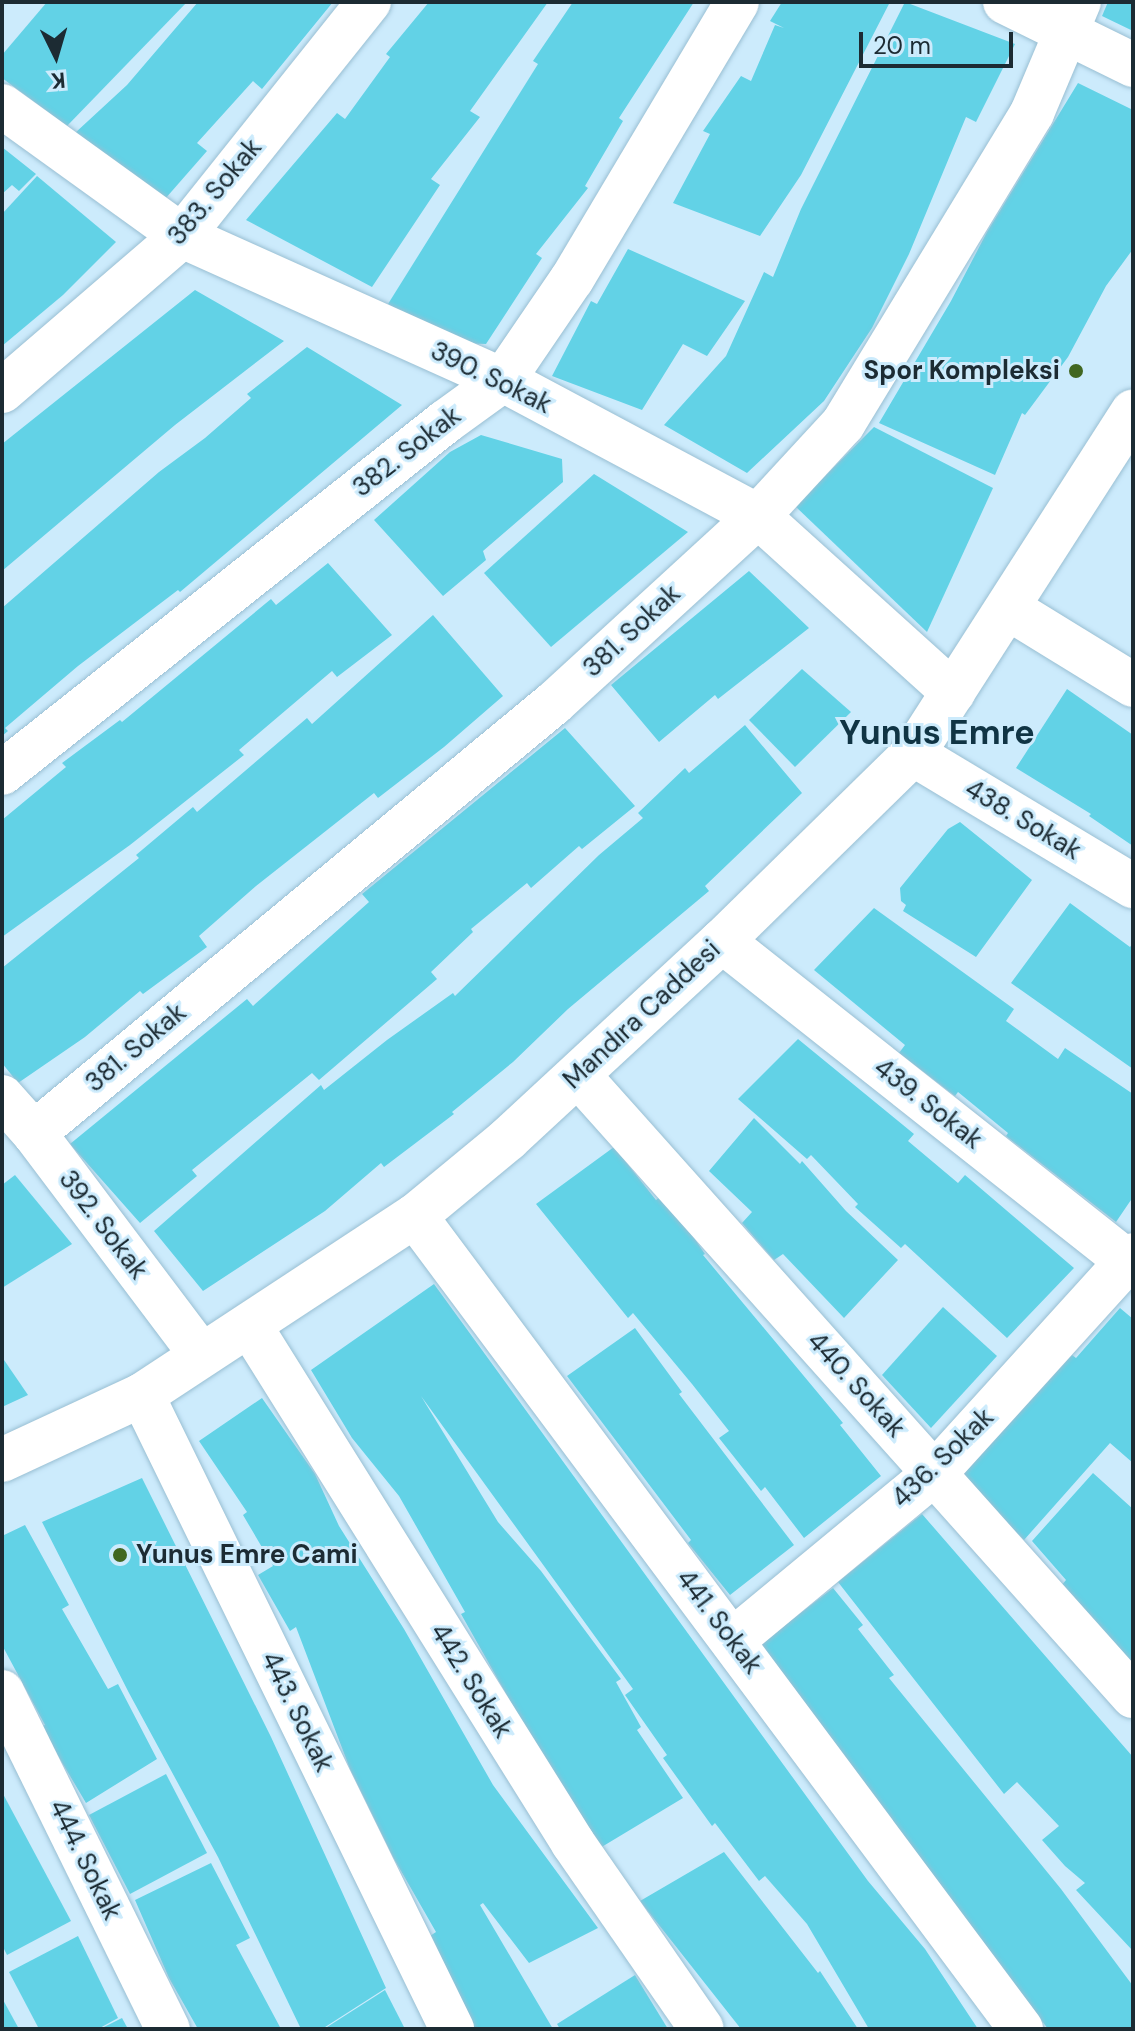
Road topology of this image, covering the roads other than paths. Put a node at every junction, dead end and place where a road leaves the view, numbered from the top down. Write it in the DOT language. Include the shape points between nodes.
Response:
graph roads {
  1 [pos="369,2"];
  2 [pos="737,2"];
  3 [pos="1005,2"];
  4 [pos="1072,17"];
  5 [pos="1133,65"];
  6 [pos="2,106"];
  7 [pos="182,236"];
  8 [pos="503,380"];
  9 [pos="2,391"];
  10 [pos="1133,411"];
  11 [pos="758,516"];
  12 [pos="1008,608"];
  13 [pos="1133,685"];
  14 [pos="953,692"];
  15 [pos="913,754"];
  16 [pos="2,773"];
  17 [pos="1133,886"];
  18 [pos="722,941"];
  19 [pos="578,1075"];
  20 [pos="2,1097"];
  21 [pos="34,1133"];
  22 [pos="415,1216"];
  23 [pos="1131,1261"];
  24 [pos="250,1326"];
  25 [pos="201,1355"];
  26 [pos="142,1395"];
  27 [pos="2,1460"];
  28 [pos="935,1473"];
  29 [pos="733,1640"];
  30 [pos="2,1692"];
  31 [pos="1133,1696"];
  32 [pos="168,2029"];
  33 [pos="452,2029"];
  34 [pos="702,2029"];
  35 [pos="1021,2029"];
  1 -- 7 [label="street, 383. Sokak"];
  2 -- 8 [label="street, 382. Sokak" via="572,279"];
  3 -- 4 [label="street"];
  4 -- 5 [label="street"];
  4 -- 11 [label="street, 381. Sokak" via="1032,113 843,424"];
  6 -- 7 [label="street, 390. Sokak"];
  7 -- 8 [label="street, 390. Sokak"];
  7 -- 9 [label="street, 383. Sokak"];
  8 -- 11 [label="street, 390. Sokak"];
  8 -- 16 [label="street, 382. Sokak"];
  10 -- 12 [label="street, Mandıra Caddesi"];
  11 -- 14 [label="street, 390. Sokak"];
  11 -- 21 [label="street, 381. Sokak" via="554,703"];
  12 -- 13 [label="street"];
  12 -- 14 [label="street, Mandıra Caddesi"];
  14 -- 15 [label="street, Mandıra Caddesi"];
  15 -- 17 [label="street, 438. Sokak"];
  15 -- 18 [label="street, Mandıra Caddesi"];
  18 -- 19 [label="street, Mandıra Caddesi"];
  18 -- 23 [label="street, 439. Sokak"];
  19 -- 22 [label="street, Mandıra Caddesi"];
  19 -- 28 [label="street, 440. Sokak"];
  20 -- 21 [label="street, 392. Sokak"];
  21 -- 25 [label="street, 392. Sokak"];
  22 -- 24 [label="street, Mandıra Caddesi"];
  22 -- 29 [label="street, 441. Sokak"];
  23 -- 28 [label="street, 436. Sokak"];
  24 -- 25 [label="street, Mandıra Caddesi"];
  24 -- 34 [label="street, 442. Sokak" via="573,1843"];
  25 -- 26 [label="street, Mandıra Caddesi"];
  26 -- 27 [label="street, Mandıra Caddesi"];
  26 -- 33 [label="street, 443. Sokak"];
  28 -- 29 [label="street, 436. Sokak"];
  28 -- 31 [label="street, 440. Sokak"];
  29 -- 35 [label="street, 441. Sokak"];
  30 -- 32 [label="street, 444. Sokak"];
}
